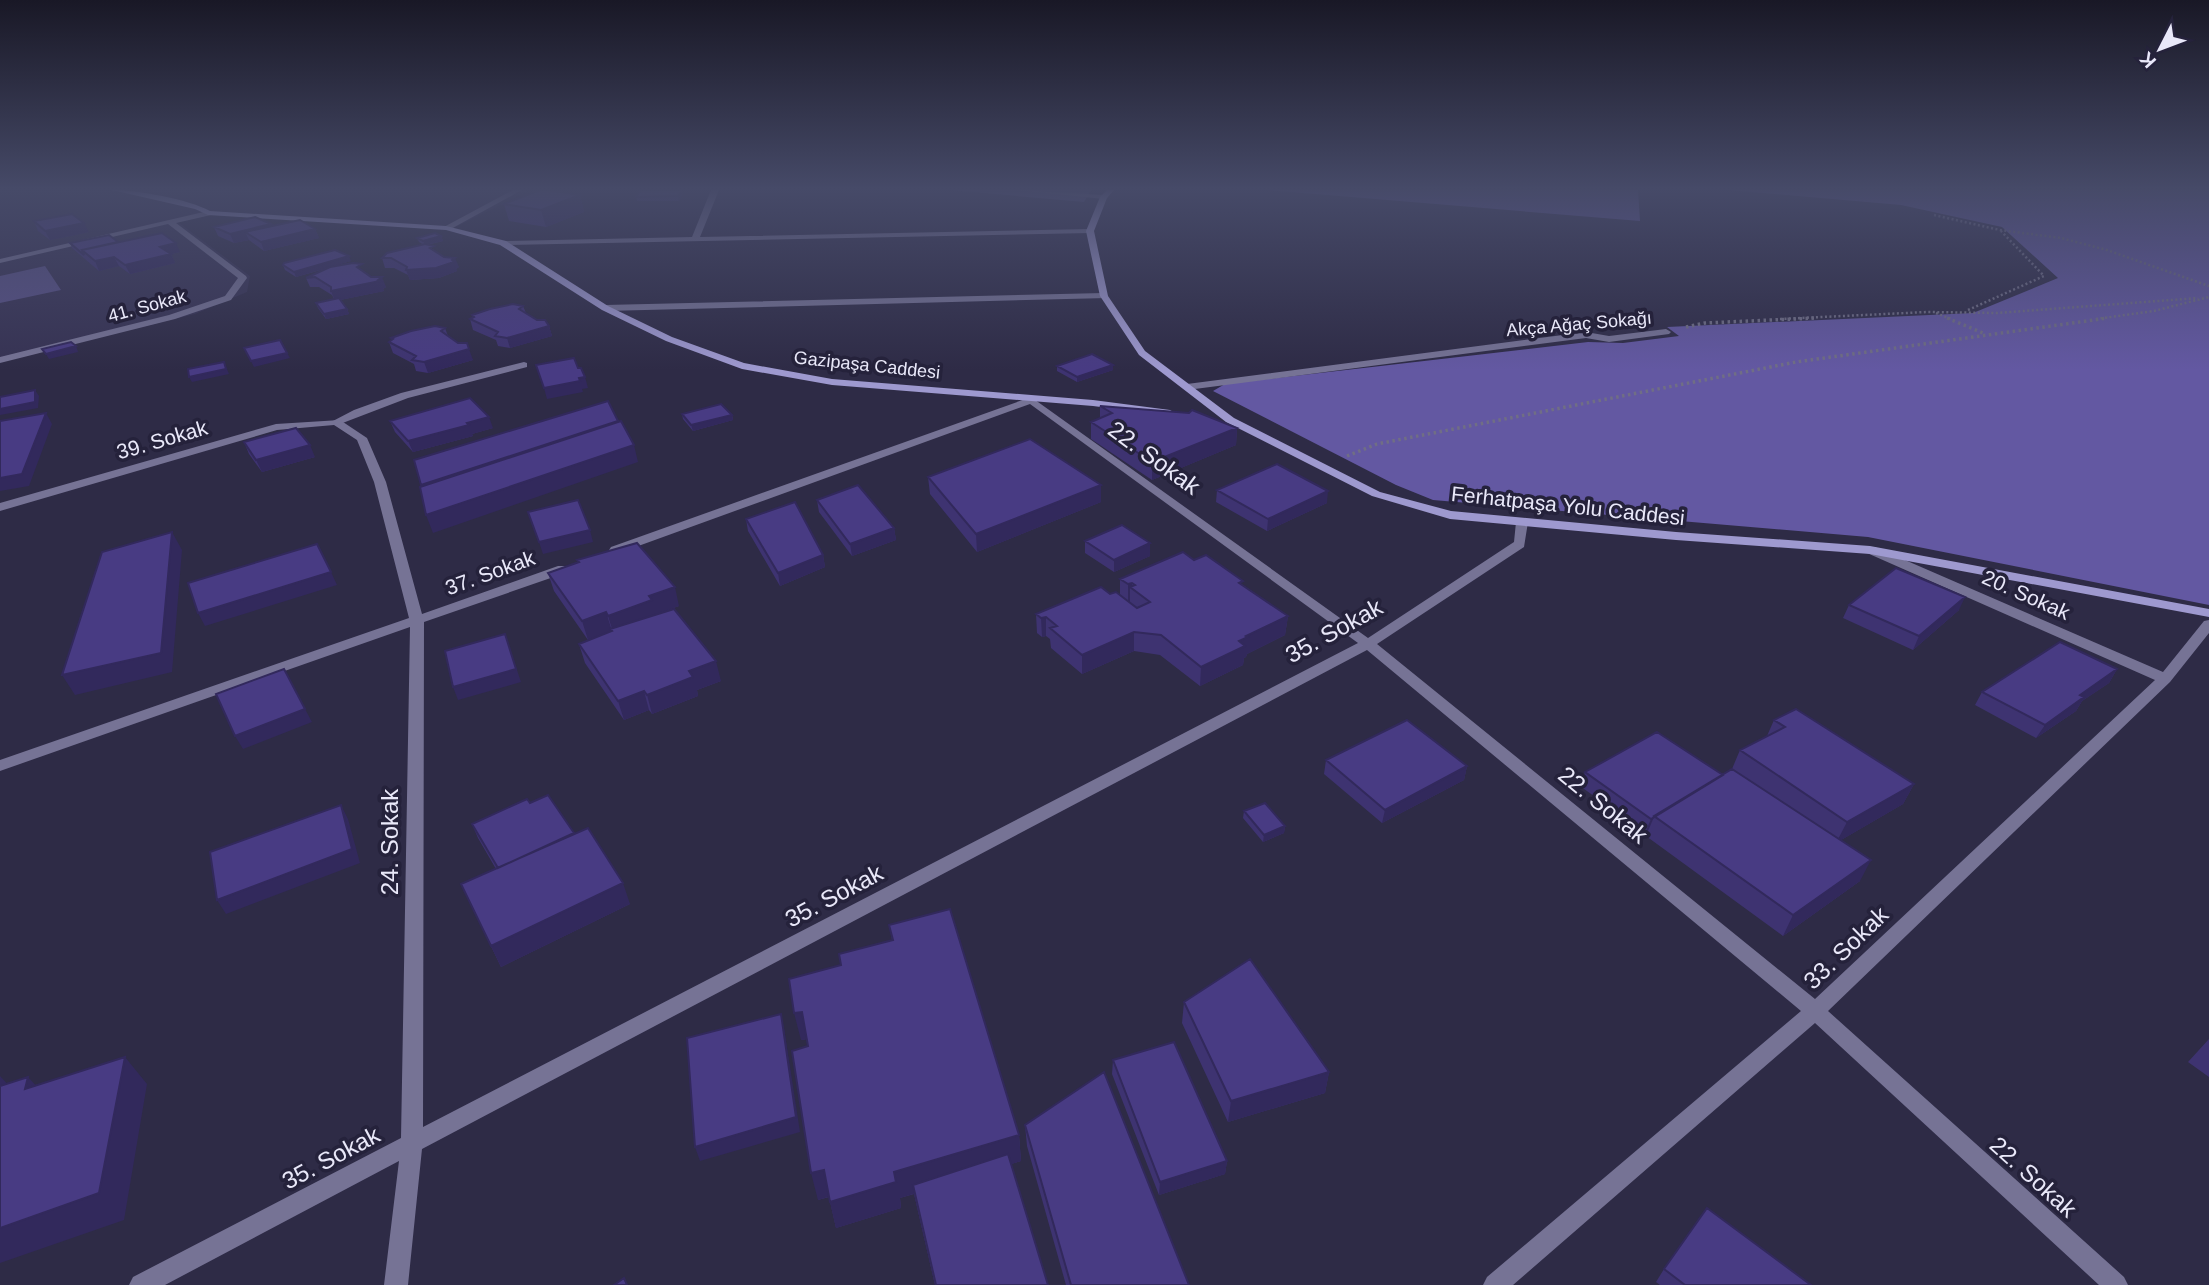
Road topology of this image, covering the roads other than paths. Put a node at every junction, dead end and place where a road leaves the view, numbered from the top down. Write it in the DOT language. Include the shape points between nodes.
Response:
graph roads {
  1 [pos="48,250"];
  2 [pos="206,250"];
  3 [pos="514,250"];
  4 [pos="1094,250"];
  5 [pos="0,261"];
  6 [pos="1104,296"];
  7 [pos="606,308"];
  8 [pos="1666,332"];
  9 [pos="0,360"];
  10 [pos="524,365"];
  11 [pos="1187,387"];
  12 [pos="1031,400"];
  13 [pos="1175,413"];
  14 [pos="1202,416"];
  15 [pos="1230,420"];
  16 [pos="336,422"];
  17 [pos="0,507"];
  18 [pos="1522,522"];
  19 [pos="1870,550"];
  20 [pos="600,556"];
  21 [pos="573,565"];
  22 [pos="2209,613"];
  23 [pos="416,622"];
  24 [pos="2209,624"];
  25 [pos="1368,643"];
  26 [pos="2165,679"];
  27 [pos="0,766"];
  28 [pos="1815,1011"];
  29 [pos="412,1144"];
  30 [pos="141,1285"];
  31 [pos="396,1285"];
  32 [pos="1495,1285"];
  33 [pos="2116,1285"];
  1 -- 5 [label="street"];
  2 -- 9 [label="street, 41. Sokak" via="243,278 228,298 172,317"];
  3 -- 7 [label="street, Gazipaşa Caddesi"];
  4 -- 6 [label="street, Ferhatpaşa Yolu Caddesi"];
  6 -- 7 [label="street"];
  6 -- 11 [label="street, Ferhatpaşa Yolu Caddesi" via="1142,353"];
  7 -- 12 [label="street, Gazipaşa Caddesi" via="669,339 742,366 832,382"];
  8 -- 11 [label="street, Akça Ağaç Sokağı" via="1609,339 1587,335"];
  10 -- 16 [label="street, 39. Sokak" via="359,410"];
  11 -- 15 [label="street, Ferhatpaşa Yolu Caddesi"];
  12 -- 13 [label="street, Gazipaşa Caddesi"];
  12 -- 20 [label="street"];
  12 -- 25 [label="street, 22. Sokak"];
  14 -- 15 [label="street"];
  15 -- 18 [label="street, Ferhatpaşa Yolu Caddesi" via="1376,494 1450,515"];
  16 -- 17 [label="street, 39. Sokak" via="276,427"];
  16 -- 23 [label="street, 24. Sokak" via="362,438 380,482"];
  18 -- 19 [label="street, Ferhatpaşa Yolu Caddesi"];
  18 -- 25 [label="street, 35. Sokak" via="1520,544"];
  19 -- 22 [label="street, Ferhatpaşa Yolu Caddesi"];
  19 -- 26 [label="street, 20. Sokak"];
  21 -- 23 [label="street, 37. Sokak"];
  23 -- 27 [label="street, 37. Sokak"];
  23 -- 29 [label="street, 24. Sokak"];
  24 -- 26 [label="street, 33. Sokak"];
  25 -- 28 [label="street, 22. Sokak"];
  25 -- 29 [label="street, 35. Sokak"];
  26 -- 28 [label="street, 33. Sokak"];
  28 -- 32 [label="street, 33. Sokak"];
  28 -- 33 [label="street, 22. Sokak"];
  29 -- 30 [label="street, 35. Sokak"];
  29 -- 31 [label="street, 24. Sokak"];
}
